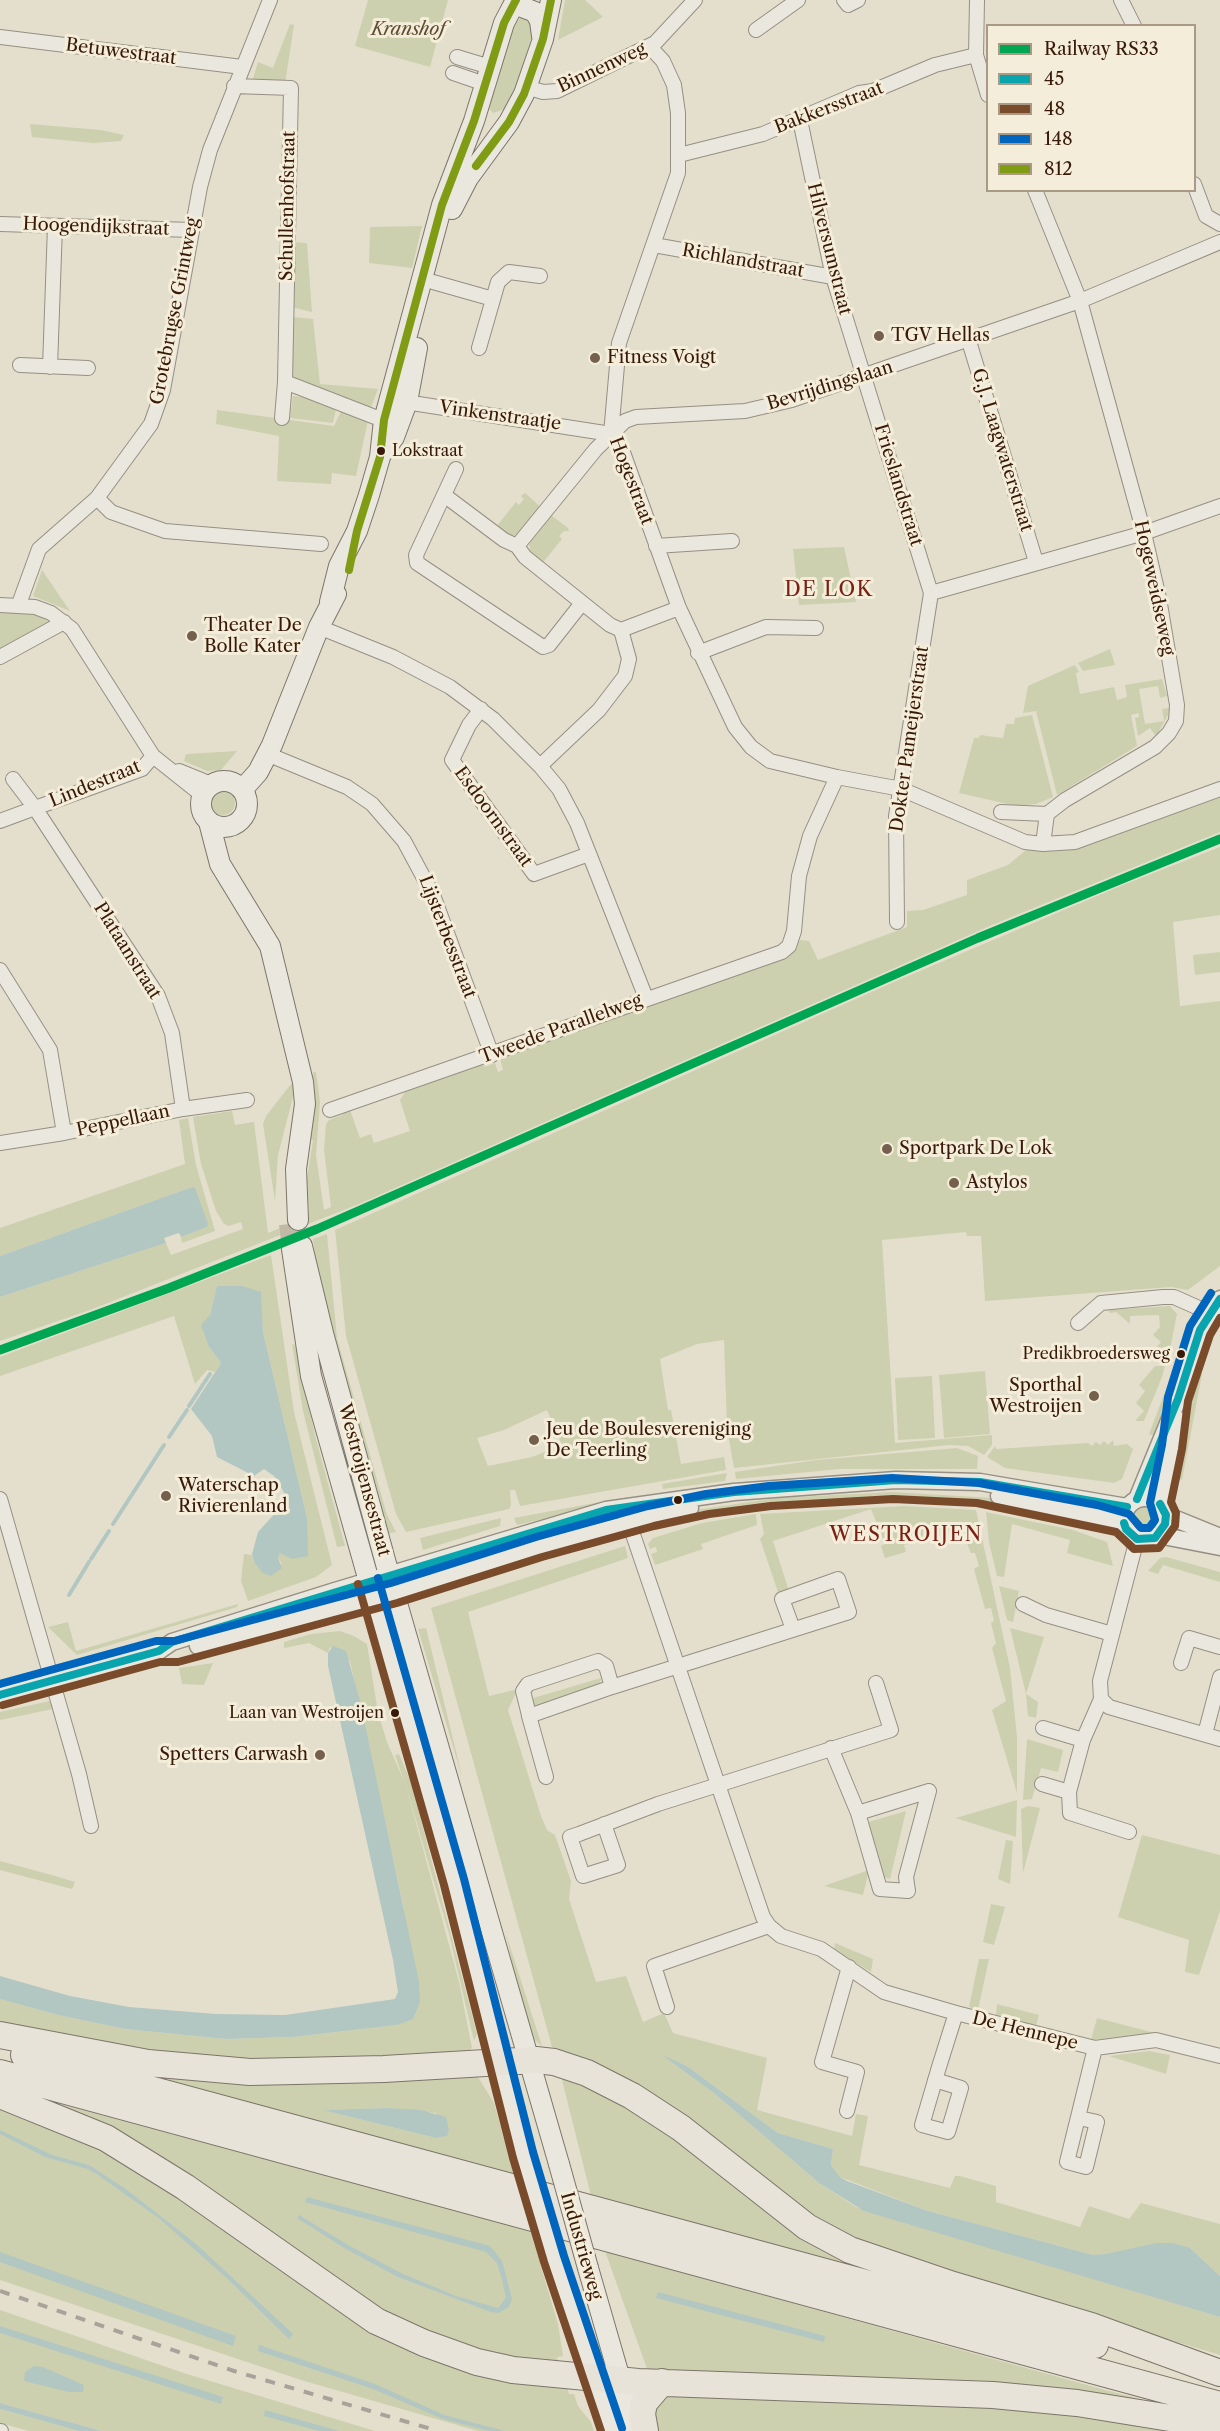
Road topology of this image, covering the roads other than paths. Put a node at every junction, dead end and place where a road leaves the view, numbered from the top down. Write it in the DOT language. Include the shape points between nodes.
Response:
graph roads {
  1 [pos="270,0"];
  2 [pos="550,0"];
  3 [pos="695,0"];
  4 [pos="798,0"];
  5 [pos="844,0"];
  6 [pos="858,0"];
  7 [pos="977,0"];
  8 [pos="1121,0"];
  9 [pos="515,2"];
  10 [pos="1133,24"];
  11 [pos="756,30"];
  12 [pos="0,37"];
  13 [pos="543,39"];
  14 [pos="649,46"];
  15 [pos="976,55"];
  16 [pos="457,57"];
  17 [pos="242,67"];
  18 [pos="453,73"];
  19 [pos="487,76"];
  20 [pos="234,86"];
  21 [pos="530,88"];
  22 [pos="986,91"];
  23 [pos="478,108"];
  24 [pos="800,120"];
  25 [pos="509,122"];
  26 [pos="679,155"];
  27 [pos="1196,189"];
  28 [pos="1036,192"];
  29 [pos="0,224"];
  30 [pos="1220,224"];
  31 [pos="55,226"];
  32 [pos="192,230"];
  33 [pos="1220,242"];
  34 [pos="654,245"];
  35 [pos="540,276"];
  36 [pos="833,278"];
  37 [pos="433,282"];
  38 [pos="493,299"];
  39 [pos="1080,301"];
  40 [pos="968,338"];
  41 [pos="479,348"];
  42 [pos="20,365"];
  43 [pos="50,367"];
  44 [pos="88,368"];
  45 [pos="864,378"];
  46 [pos="285,382"];
  47 [pos="398,400"];
  48 [pos="375,417"];
  49 [pos="282,418"];
  50 [pos="610,434"];
  51 [pos="456,469"];
  52 [pos="444,495"];
  53 [pos="97,498"];
  54 [pos="1220,506"];
  55 [pos="1144,533"];
  56 [pos="732,541"];
  57 [pos="321,544"];
  58 [pos="517,546"];
  59 [pos="656,546"];
  60 [pos="1036,562"];
  61 [pos="932,593"];
  62 [pos="582,603"];
  63 [pos="0,604"];
  64 [pos="19,604"];
  65 [pos="679,608"];
  66 [pos="64,622"];
  67 [pos="319,627"];
  68 [pos="816,628"];
  69 [pos="621,630"];
  70 [pos="698,653"];
  71 [pos="0,657"];
  72 [pos="481,709"];
  73 [pos="267,753"];
  74 [pos="157,760"];
  75 [pos="540,766"];
  76 [pos="837,777"];
  77 [pos="13,779"];
  78 [pos="237,786"];
  79 [pos="207,789"];
  80 [pos="901,789"];
  81 [pos="1220,789"];
  82 [pos="35,808"];
  83 [pos="1001,812"];
  84 [pos="1047,814"];
  85 [pos="0,821"];
  86 [pos="218,824"];
  87 [pos="1043,844"];
  88 [pos="589,854"];
  89 [pos="897,922"];
  90 [pos="0,970"];
  91 [pos="646,998"];
  92 [pos="492,1055"];
  93 [pos="247,1100"];
  94 [pos="183,1109"];
  95 [pos="330,1110"];
  96 [pos="64,1133"];
  97 [pos="0,1143"];
  98 [pos="294,1222"];
  99 [pos="1215,1306"];
  100 [pos="1078,1323"];
  101 [pos="1178,1399"];
  102 [pos="0,1499"];
  103 [pos="1129,1510"];
  104 [pos="1163,1510"];
  105 [pos="627,1515"];
  106 [pos="1158,1535"];
  107 [pos="1220,1537"];
  108 [pos="1137,1539"];
  109 [pos="1220,1547"];
  110 [pos="392,1583"];
  111 [pos="370,1590"];
  112 [pos="1023,1604"];
  113 [pos="793,1629"];
  114 [pos="1112,1634"];
  115 [pos="1220,1647"];
  116 [pos="1181,1663"];
  117 [pos="678,1665"];
  118 [pos="1220,1677"];
  119 [pos="52,1680"];
  120 [pos="876,1683"];
  121 [pos="612,1687"];
  122 [pos="0,1695"];
  123 [pos="1101,1699"];
  124 [pos="529,1716"];
  125 [pos="1043,1728"];
  126 [pos="1205,1734"];
  127 [pos="1220,1739"];
  128 [pos="1083,1740"];
  129 [pos="831,1748"];
  130 [pos="546,1777"];
  131 [pos="1042,1784"];
  132 [pos="718,1785"];
  133 [pos="1070,1792"];
  134 [pos="858,1813"];
  135 [pos="604,1824"];
  136 [pos="91,1826"];
  137 [pos="1129,1832"];
  138 [pos="769,1926"];
  139 [pos="849,1967"];
  140 [pos="667,2007"];
  141 [pos="956,2013"];
  142 [pos="0,2035"];
  143 [pos="1095,2048"];
  144 [pos="0,2049"];
  145 [pos="495,2050"];
  146 [pos="1220,2056"];
  147 [pos="529,2060"];
  148 [pos="0,2073"];
  149 [pos="935,2080"];
  150 [pos="0,2095"];
  151 [pos="847,2111"];
  152 [pos="1080,2118"];
  153 [pos="1220,2373"];
  154 [pos="593,2377"];
  155 [pos="1220,2379"];
  156 [pos="621,2380"];
  157 [pos="662,2382"];
  158 [pos="1220,2405"];
  159 [pos="1220,2426"];
  160 [pos="612,2431"];
  161 [pos="635,2431"];
  162 [pos="645,2431"];
  1 -- 17 [label="street, Grotebrugse Grintweg"];
  2 -- 13 [label="main road"];
  3 -- 14 [label="street, Binnenweg"];
  4 -- 11 [label="street"];
  5 -- 6 [label="street" via="848,4"];
  7 -- 15 [label="street"];
  8 -- 10 [label="street"];
  9 -- 13 [label="main road" via="535,12"];
  9 -- 19 [label="main road"];
  12 -- 17 [label="street, Betuwestraat"];
  13 -- 21 [label="main road"];
  14 -- 21 [label="street, Binnenweg" via="557,91"];
  14 -- 26 [label="street, Hogestraat" via="663,61 674,85"];
  15 -- 22 [label="street"];
  15 -- 24 [label="street, Bakkersstraat" via="935,65 859,93"];
  16 -- 19 [label="street"];
  17 -- 20 [label="street, Grotebrugse Grintweg"];
  18 -- 19 [label="street"];
  19 -- 23 [label="main road"];
  20 -- 32 [label="street, Grotebrugse Grintweg" via="210,150"];
  20 -- 46 [label="street, Schullenhofstraat" via="291,88"];
  21 -- 25 [label="main road"];
  23 -- 25 [label="main road" via="490,123"];
  23 -- 47 [label="main road" via="442,205"];
  24 -- 26 [label="street, Bakkersstraat" via="763,134"];
  24 -- 36 [label="street, Hilversumstraat"];
  25 -- 37 [label="main road" via="460,189"];
  26 -- 34 [label="street, Hogestraat" via="678,173"];
  27 -- 30 [label="street" via="1206,216"];
  28 -- 39 [label="street, Hogeweidseweg"];
  29 -- 31 [label="street, Hoogendijkstraat"];
  31 -- 32 [label="street, Hoogendijkstraat"];
  31 -- 43 [label="street"];
  32 -- 53 [label="street, Grotebrugse Grintweg" via="163,390 151,424"];
  33 -- 39 [label="street, Bevrijdingslaan"];
  34 -- 36 [label="street, Richlandstraat"];
  34 -- 50 [label="street, Hogestraat" via="619,343"];
  35 -- 38 [label="street" via="509,272 498,282"];
  36 -- 45 [label="street, Hilversumstraat"];
  37 -- 38 [label="street"];
  37 -- 47 [label="main road" via="411,371"];
  38 -- 41 [label="street"];
  39 -- 40 [label="street, Bevrijdingslaan"];
  39 -- 55 [label="street, Hogeweidseweg"];
  40 -- 45 [label="street, Bevrijdingslaan"];
  40 -- 60 [label="street, G.J. Laagwaterstraat"];
  42 -- 43 [label="street"];
  43 -- 44 [label="street"];
  45 -- 50 [label="street, Bevrijdingslaan" via="745,411 636,417"];
  45 -- 61 [label="street, Frieslandstraat"];
  46 -- 48 [label="street"];
  46 -- 49 [label="street, Schullenhofstraat"];
  47 -- 50 [label="street, Vinkenstraatje"];
  47 -- 67 [label="main road" via="394,437 380,457 349,570"];
  50 -- 58 [label="street, Bevrijdingslaan"];
  50 -- 59 [label="street, Hogestraat" via="624,455"];
  51 -- 52 [label="street"];
  52 -- 58 [label="street"];
  52 -- 62 [label="street" via="416,555 417,563 543,647 549,645"];
  53 -- 57 [label="street" via="111,512 165,531"];
  53 -- 64 [label="street, Grotebrugse Grintweg" via="39,549"];
  54 -- 55 [label="street"];
  55 -- 60 [label="street"];
  55 -- 84 [label="street, Hogeweidseweg" via="1170,662 1176,721 1155,747"];
  56 -- 59 [label="street"];
  58 -- 62 [label="street"];
  59 -- 65 [label="street, Hogestraat"];
  60 -- 61 [label="street"];
  61 -- 80 [label="street, Dokter Pameijerstraat"];
  62 -- 69 [label="street"];
  63 -- 64 [label="street"];
  64 -- 66 [label="street" via="35,607"];
  65 -- 69 [label="street"];
  65 -- 70 [label="street, Hogestraat"];
  66 -- 71 [label="street"];
  66 -- 74 [label="street"];
  67 -- 72 [label="street" via="417,669"];
  67 -- 73 [label="main road"];
  68 -- 70 [label="street" via="766,627"];
  69 -- 75 [label="street" via="629,659 625,676 599,710"];
  70 -- 76 [label="street, Hogestraat" via="735,727 760,755 770,761"];
  72 -- 75 [label="street"];
  72 -- 88 [label="street, Esdoornstraat" via="452,760 534,874"];
  73 -- 78 [label="main road" via="255,760"];
  73 -- 92 [label="street, Lijsterbesstraat" via="347,788 372,804 404,841 433,896"];
  74 -- 79 [label="street"];
  74 -- 82 [label="street, Lindestraat"];
  75 -- 88 [label="street" via="568,805"];
  76 -- 80 [label="street"];
  76 -- 91 [label="street, Tweede Parallelweg" via="810,836 799,876 789,946 782,952"];
  77 -- 82 [label="street, Lindestraat"];
  78 -- 79 [label="main road" via="223,781"];
  78 -- 86 [label="main road" via="247,804 245,812 236,823"];
  79 -- 86 [label="main road" via="201,811"];
  80 -- 87 [label="street" via="1025,842"];
  80 -- 89 [label="street, Dokter Pameijerstraat" via="896,816"];
  81 -- 87 [label="street" via="1075,842"];
  82 -- 85 [label="street, Lindestraat"];
  82 -- 94 [label="street, Plataanstraat" via="158,996 172,1033"];
  83 -- 84 [label="street"];
  84 -- 87 [label="street"];
  86 -- 98 [label="main road" via="234,887 270,946 303,1082 305,1104"];
  88 -- 91 [label="street"];
  90 -- 96 [label="street" via="50,1050"];
  91 -- 92 [label="street, Tweede Parallelweg"];
  92 -- 95 [label="street, Tweede Parallelweg"];
  93 -- 94 [label="street, Peppellaan"];
  94 -- 96 [label="street, Peppellaan"];
  96 -- 97 [label="street, Peppellaan"];
  99 -- 100 [label="street" via="1174,1296 1101,1302"];
  99 -- 101 [label="street" via="1197,1338"];
  101 -- 103 [label="street"];
  101 -- 104 [label="street"];
  102 -- 119 [label="street"];
  103 -- 104 [label="street" via="1149,1498"];
  103 -- 105 [label="street" via="942,1489 893,1488 770,1496"];
  103 -- 108 [label="street" via="1131,1535"];
  104 -- 106 [label="street" via="1166,1524"];
  104 -- 107 [label="street"];
  105 -- 110 [label="street"];
  105 -- 117 [label="street"];
  106 -- 108 [label="street"];
  106 -- 109 [label="street"];
  108 -- 114 [label="street"];
  110 -- 111 [label="street"];
  110 -- 111 [label="main road, Westroijensestraat" via="297,1247 311,1376"];
  110 -- 147 [label="main road, Westroijensestraat"];
  111 -- 119 [label="street" via="172,1642 159,1651"];
  111 -- 145 [label="main road, Westroijensestraat" via="457,1893"];
  112 -- 114 [label="street" via="1046,1615"];
  113 -- 113 [label="street" via="782,1599 838,1580 849,1612"];
  113 -- 117 [label="street"];
  114 -- 123 [label="street" via="1100,1681"];
  115 -- 116 [label="street" via="1189,1638"];
  117 -- 121 [label="street"];
  117 -- 132 [label="street"];
  118 -- 126 [label="street"];
  119 -- 122 [label="street"];
  119 -- 136 [label="street"];
  120 -- 129 [label="street" via="891,1730"];
  121 -- 124 [label="street"];
  121 -- 124 [label="street" via="606,1666 598,1661 528,1684 524,1691"];
  123 -- 126 [label="street" via="1109,1707"];
  123 -- 128 [label="street"];
  124 -- 130 [label="street"];
  125 -- 128 [label="street"];
  126 -- 127 [label="street"];
  128 -- 133 [label="street"];
  129 -- 132 [label="street"];
  129 -- 134 [label="street"];
  131 -- 133 [label="street"];
  132 -- 135 [label="street"];
  132 -- 138 [label="street"];
  133 -- 137 [label="street" via="1070,1813"];
  134 -- 134 [label="street" via="880,1889 908,1891 906,1877 929,1791"];
  138 -- 139 [label="street, De Hennepe" via="781,1936 821,1949"];
  138 -- 140 [label="street" via="654,1966"];
  139 -- 141 [label="street, De Hennepe" via="884,1992"];
  139 -- 151 [label="street" via="822,2062 857,2072"];
  141 -- 143 [label="street, De Hennepe"];
  141 -- 149 [label="street, De Hennepe"];
  142 -- 145 [label="highway" via="148,2063 250,2072 384,2069"];
  143 -- 146 [label="street, De Hennepe" via="1156,2040"];
  143 -- 152 [label="street, De Hennepe"];
  144 -- 155 [label="highway"];
  145 -- 147 [label="highway"];
  145 -- 154 [label="main road, Industrieweg, bridge" via="554,2259"];
  147 -- 153 [label="highway" via="568,2066 615,2086 681,2128 807,2227 850,2250 1091,2326"];
  147 -- 156 [label="main road, Industrieweg, bridge"];
  148 -- 158 [label="highway"];
  150 -- 154 [label="highway" via="106,2138 185,2187 376,2321 477,2362 513,2370"];
  154 -- 156 [label="highway"];
  154 -- 160 [label="main road, Industrieweg"];
  156 -- 157 [label="highway"];
  156 -- 161 [label="main road, Industrieweg"];
  157 -- 159 [label="highway" via="993,2395 1099,2406"];
  157 -- 162 [label="highway" via="644,2403"];
}
